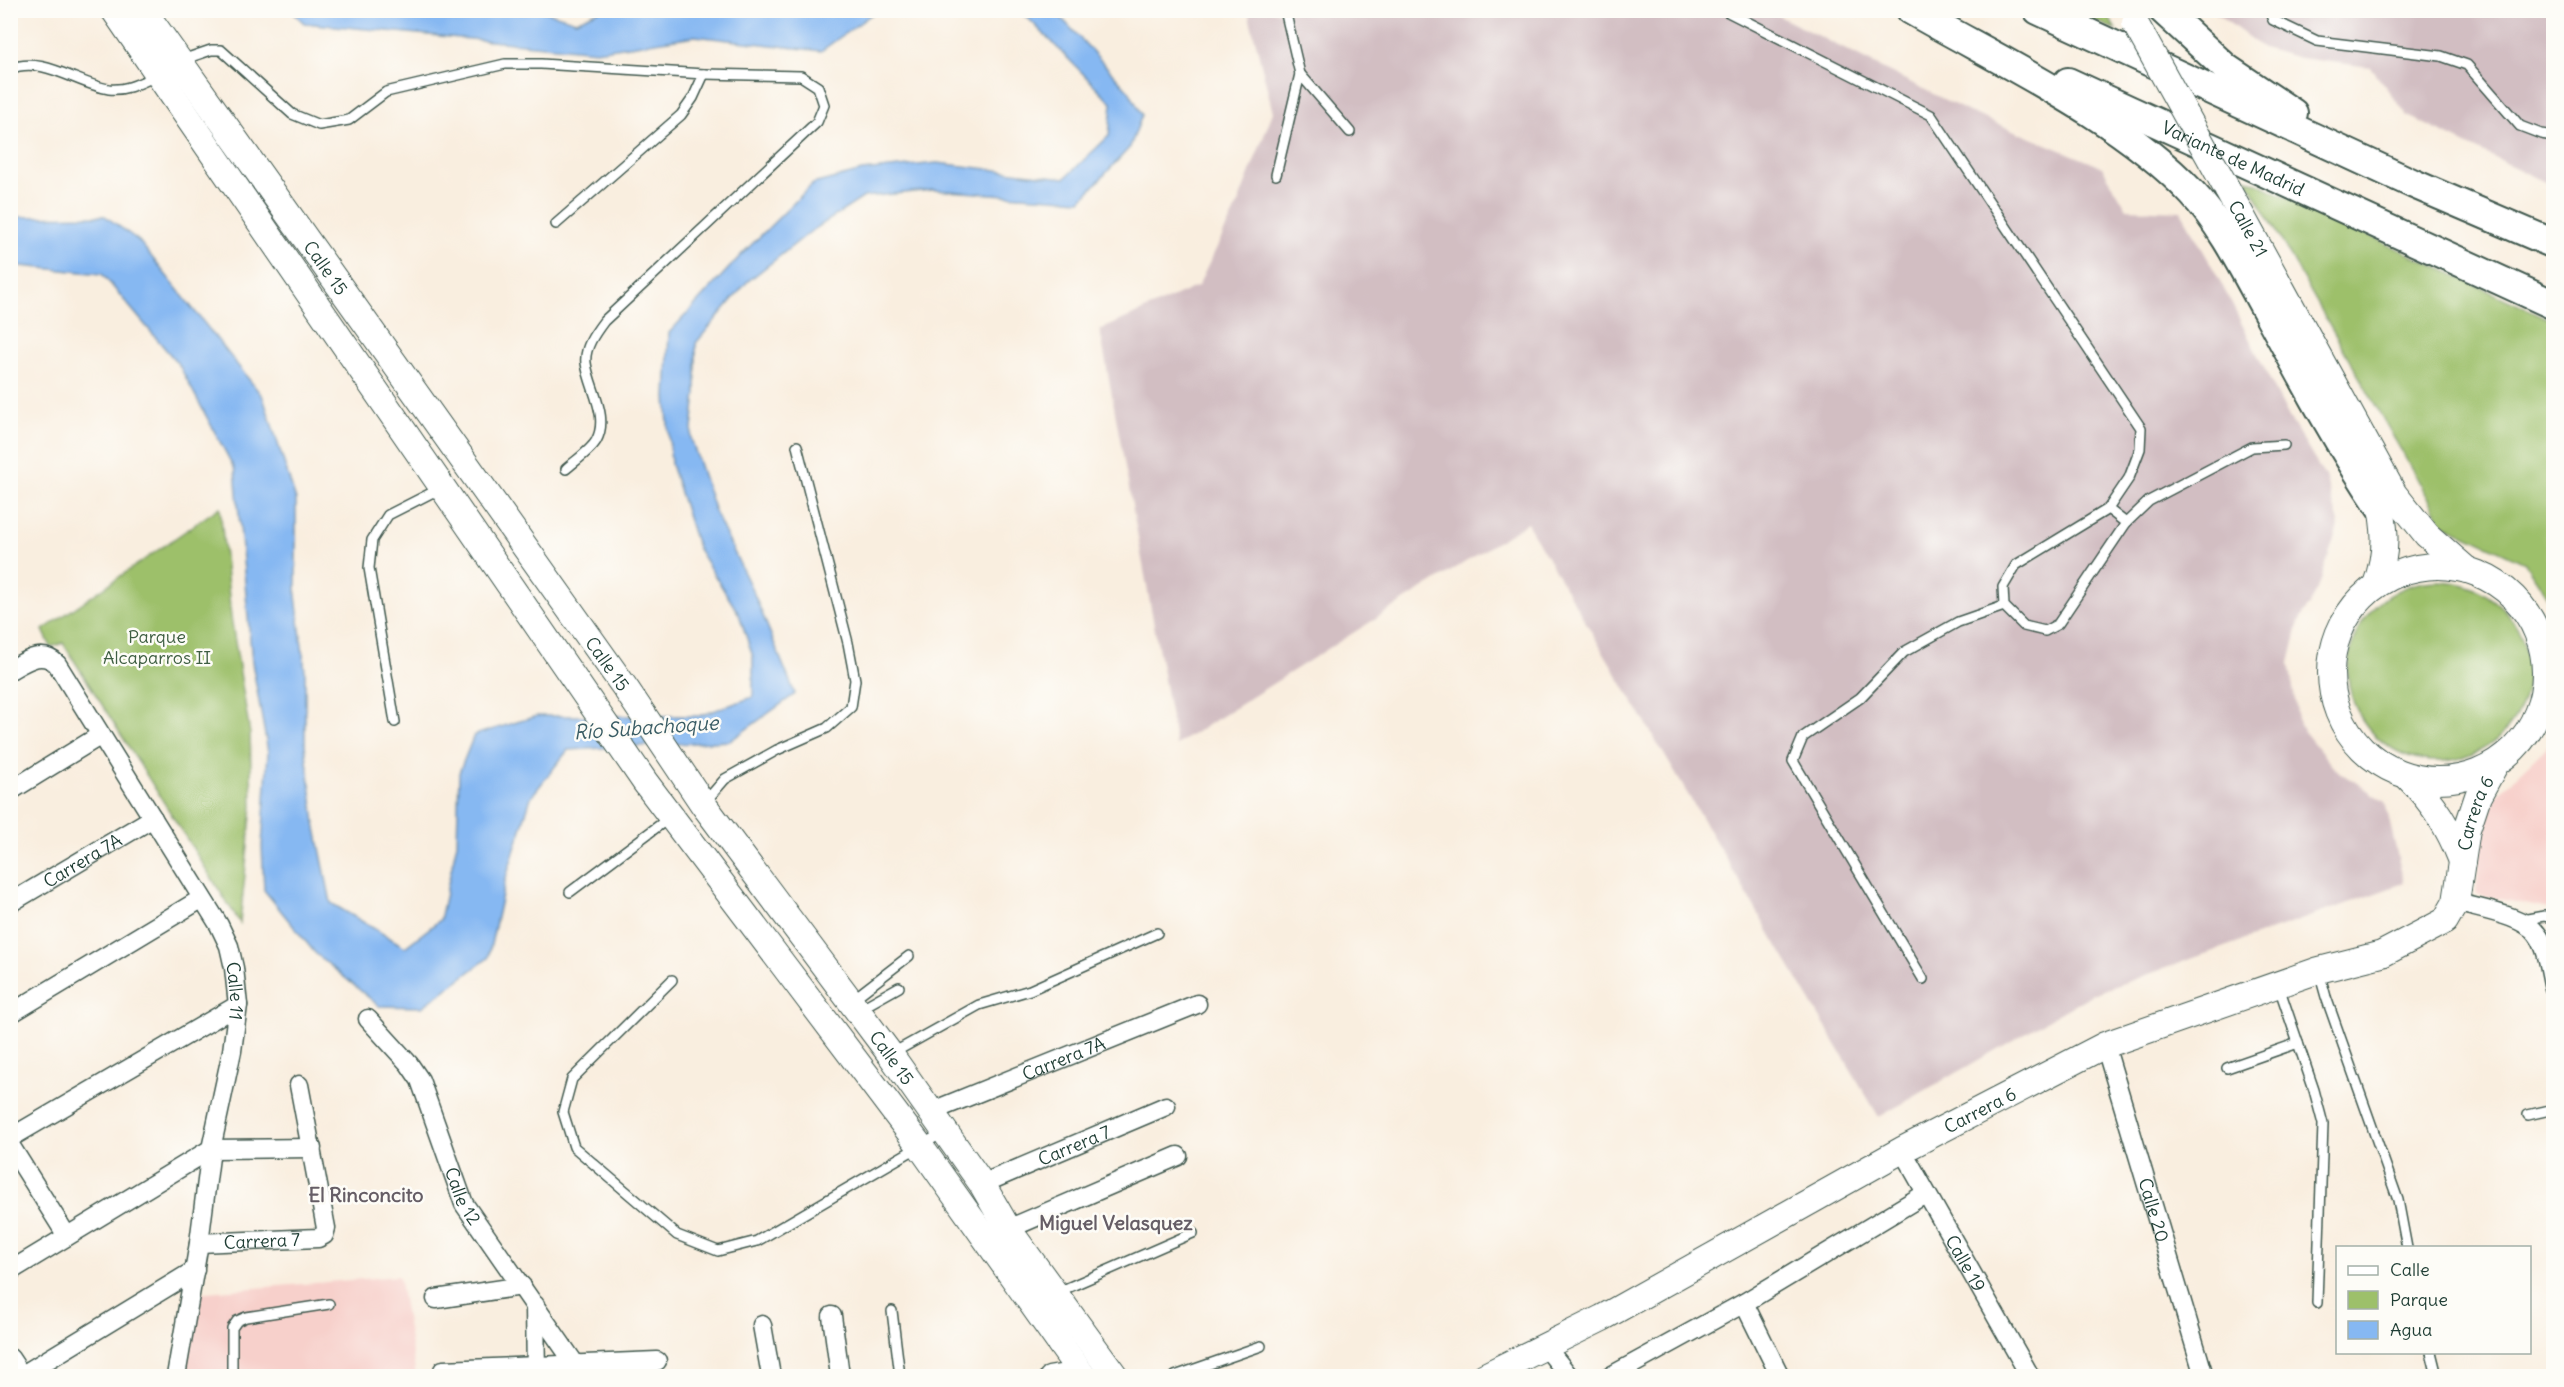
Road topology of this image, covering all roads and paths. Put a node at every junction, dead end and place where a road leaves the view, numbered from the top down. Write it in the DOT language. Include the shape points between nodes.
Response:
graph roads {
  1 [pos="114,10"];
  2 [pos="143,10"];
  3 [pos="1285,10"];
  4 [pos="1724,10"];
  5 [pos="1912,10"];
  6 [pos="2038,10"];
  7 [pos="2163,10"];
  8 [pos="2269,10"];
  9 [pos="2132,17"];
  10 [pos="180,61"];
  11 [pos="10,69"];
  12 [pos="704,74"];
  13 [pos="1300,74"];
  14 [pos="157,75"];
  15 [pos="1350,132"];
  16 [pos="2553,135"];
  17 [pos="1276,175"];
  18 [pos="2414,184"];
  19 [pos="556,224"];
  20 [pos="2553,244"];
  21 [pos="2553,304"];
  22 [pos="2284,445"];
  23 [pos="797,446"];
  24 [pos="2369,448"];
  25 [pos="566,469"];
  26 [pos="472,472"];
  27 [pos="443,487"];
  28 [pos="2109,509"];
  29 [pos="2382,509"];
  30 [pos="2126,523"];
  31 [pos="2467,570"];
  32 [pos="2376,585"];
  33 [pos="2004,606"];
  34 [pos="2549,663"];
  35 [pos="10,670"];
  36 [pos="2553,715"];
  37 [pos="395,722"];
  38 [pos="2531,729"];
  39 [pos="101,735"];
  40 [pos="2495,765"];
  41 [pos="2408,777"];
  42 [pos="10,791"];
  43 [pos="703,804"];
  44 [pos="671,817"];
  45 [pos="153,818"];
  46 [pos="2463,864"];
  47 [pos="570,892"];
  48 [pos="201,899"];
  49 [pos="2456,902"];
  50 [pos="10,903"];
  51 [pos="2553,918"];
  52 [pos="2520,920"];
  53 [pos="1158,933"];
  54 [pos="909,956"];
  55 [pos="2319,970"];
  56 [pos="1923,979"];
  57 [pos="672,980"];
  58 [pos="2278,984"];
  59 [pos="899,987"];
  60 [pos="2553,988"];
  61 [pos="1197,1004"];
  62 [pos="238,1005"];
  63 [pos="854,1006"];
  64 [pos="10,1014"];
  65 [pos="368,1019"];
  66 [pos="2298,1043"];
  67 [pos="2105,1045"];
  68 [pos="890,1054"];
  69 [pos="2227,1068"];
  70 [pos="299,1085"];
  71 [pos="1166,1106"];
  72 [pos="2553,1109"];
  73 [pos="2528,1115"];
  74 [pos="937,1122"];
  75 [pos="10,1138"];
  76 [pos="10,1145"];
  77 [pos="920,1146"];
  78 [pos="312,1148"];
  79 [pos="211,1149"];
  80 [pos="1902,1150"];
  81 [pos="1178,1156"];
  82 [pos="982,1184"];
  83 [pos="1925,1194"];
  84 [pos="1008,1229"];
  85 [pos="1193,1233"];
  86 [pos="67,1236"];
  87 [pos="200,1243"];
  88 [pos="2408,1246"];
  89 [pos="10,1270"];
  90 [pos="195,1270"];
  91 [pos="522,1286"];
  92 [pos="1056,1293"];
  93 [pos="436,1299"];
  94 [pos="1744,1303"];
  95 [pos="2317,1303"];
  96 [pos="329,1304"];
  97 [pos="535,1305"];
  98 [pos="892,1311"];
  99 [pos="832,1316"];
  100 [pos="762,1324"];
  101 [pos="1261,1346"];
  102 [pos="1545,1346"];
  103 [pos="2431,1354"];
  104 [pos="10,1358"];
  105 [pos="657,1361"];
  106 [pos="575,1364"];
  107 [pos="443,1370"];
  108 [pos="535,1371"];
  109 [pos="1081,1374"];
  110 [pos="2023,1374"];
  111 [pos="22,1376"];
  112 [pos="176,1377"];
  113 [pos="232,1377"];
  114 [pos="771,1377"];
  115 [pos="840,1377"];
  116 [pos="900,1377"];
  117 [pos="1048,1377"];
  118 [pos="1115,1377"];
  119 [pos="1175,1377"];
  120 [pos="1485,1377"];
  121 [pos="1552,1377"];
  122 [pos="1569,1377"];
  123 [pos="1611,1377"];
  124 [pos="1780,1377"];
  125 [pos="2204,1377"];
  126 [pos="2437,1377"];
  1 -- 14 [label="street, Calle 15"];
  2 -- 10 [label="street, Calle 15"];
  3 -- 13 [label="lane"];
  4 -- 28 [label="lane" via="1931,115 2141,428 2140,449 2129,478"];
  5 -- 21 [label="main road, Variante de Madrid"];
  5 -- 29 [label="main road" via="2105,122 2194,195 2242,267 2344,452"];
  6 -- 18 [label="main road"];
  7 -- 18 [label="main road" via="2226,68"];
  8 -- 16 [label="lane" via="2272,20 2317,41 2441,56 2467,65 2520,126"];
  9 -- 24 [label="street, Calle 21, bridge"];
  10 -- 12 [label="lane" via="221,50 292,114 319,125 349,120 386,92 505,64"];
  10 -- 14 [label="lane"];
  10 -- 26 [label="street, Calle 15"];
  11 -- 14 [label="lane" via="21,64 44,68 109,89 132,87"];
  12 -- 19 [label="lane" via="681,115"];
  12 -- 25 [label="lane" via="801,76 818,87 824,105 817,122 604,321 591,339 586,362 602,418 600,431 596,442"];
  13 -- 15 [label="lane"];
  13 -- 17 [label="lane"];
  14 -- 27 [label="street, Calle 15"];
  18 -- 20 [label="main road"];
  22 -- 30 [label="lane" via="2252,447 2149,501"];
  23 -- 43 [label="lane" via="848,643 855,680 851,707 827,728 725,779"];
  24 -- 29 [label="street, Calle 21"];
  24 -- 31 [label="street, Calle 21" via="2401,502 2427,535"];
  26 -- 27 [label="street"];
  26 -- 43 [label="street, Calle 15"];
  27 -- 37 [label="lane" via="388,515 372,540 369,568"];
  27 -- 44 [label="street, Calle 15"];
  28 -- 30 [label="lane"];
  28 -- 33 [label="lane" via="2016,565 2003,587"];
  29 -- 32 [label="street, Calle 21" via="2386,545"];
  30 -- 33 [label="lane" via="2058,624 2045,631 2024,626"];
  31 -- 32 [label="street" via="2436,566 2405,571"];
  31 -- 34 [label="street" via="2490,579 2516,599 2538,633"];
  32 -- 41 [label="street" via="2354,605 2338,631 2331,660 2332,690 2341,719 2357,744 2381,764"];
  33 -- 56 [label="lane" via="1958,622 1904,652 1860,698 1803,737 1793,760"];
  34 -- 38 [label="street" via="2541,706"];
  35 -- 39 [label="street, Calle 11" via="45,656 57,664"];
  36 -- 38 [label="street"];
  38 -- 40 [label="street"];
  39 -- 42 [label="street"];
  39 -- 45 [label="street, Calle 11"];
  40 -- 41 [label="street" via="2468,777 2438,781"];
  40 -- 46 [label="street, Carrera 6" via="2478,796 2467,829"];
  41 -- 46 [label="street, Carrera 6" via="2432,802 2451,832"];
  43 -- 44 [label="street"];
  43 -- 63 [label="street, Calle 15"];
  44 -- 47 [label="lane"];
  44 -- 77 [label="street, Calle 15"];
  45 -- 48 [label="street, Calle 11"];
  45 -- 50 [label="street, Carrera 7A"];
  46 -- 49 [label="street, Carrera 6"];
  48 -- 62 [label="street, Calle 11" via="229,946"];
  48 -- 64 [label="street"];
  49 -- 52 [label="street"];
  49 -- 55 [label="street, Carrera 6" via="2445,921 2382,954"];
  51 -- 52 [label="lane"];
  52 -- 60 [label="street" via="2537,934"];
  53 -- 68 [label="lane" via="1030,990 979,1005"];
  54 -- 63 [label="lane"];
  55 -- 58 [label="street, Carrera 6"];
  55 -- 88 [label="lane" via="2398,1200"];
  57 -- 77 [label="lane" via="572,1078 563,1112 574,1147 677,1235 718,1251 757,1241"];
  58 -- 66 [label="lane"];
  58 -- 67 [label="street, Carrera 6"];
  59 -- 63 [label="lane"];
  61 -- 74 [label="street, Carrera 7A"];
  62 -- 75 [label="street"];
  62 -- 79 [label="street, Calle 11"];
  63 -- 68 [label="street, Calle 15"];
  65 -- 91 [label="street, Calle 12" via="420,1080 464,1204"];
  66 -- 69 [label="lane"];
  66 -- 95 [label="lane" via="2323,1124"];
  67 -- 80 [label="street, Carrera 6"];
  67 -- 125 [label="street, Calle 20"];
  68 -- 74 [label="street, Calle 15"];
  70 -- 78 [label="street"];
  71 -- 82 [label="street, Carrera 7"];
  72 -- 73 [label="lane"];
  74 -- 77 [label="lane"];
  74 -- 82 [label="street, Calle 15"];
  76 -- 86 [label="street"];
  77 -- 109 [label="street, Calle 15"];
  78 -- 79 [label="street"];
  78 -- 87 [label="street, Carrera 7" via="324,1235"];
  79 -- 86 [label="street"];
  79 -- 87 [label="street, Calle 11"];
  80 -- 83 [label="street, Calle 19"];
  80 -- 102 [label="street, Carrera 6"];
  81 -- 84 [label="street"];
  82 -- 84 [label="street, Calle 15"];
  83 -- 94 [label="street"];
  83 -- 110 [label="street, Calle 19"];
  84 -- 92 [label="street, Calle 15"];
  85 -- 92 [label="lane"];
  86 -- 89 [label="street"];
  87 -- 90 [label="street, Calle 11"];
  90 -- 111 [label="street"];
  90 -- 112 [label="street, Calle 11"];
  91 -- 93 [label="street"];
  91 -- 97 [label="street, Calle 12"];
  92 -- 118 [label="street, Calle 15"];
  94 -- 123 [label="street"];
  94 -- 124 [label="street"];
  96 -- 113 [label="lane" via="237,1321 232,1328"];
  97 -- 106 [label="street, Calle 12"];
  97 -- 108 [label="street"];
  98 -- 116 [label="lane"];
  99 -- 115 [label="street"];
  100 -- 114 [label="street"];
  101 -- 119 [label="lane"];
  102 -- 120 [label="street, Carrera 6"];
  102 -- 121 [label="street"];
  102 -- 122 [label="street"];
  103 -- 126 [label="lane"];
  104 -- 111 [label="street"];
  105 -- 106 [label="street"];
  106 -- 108 [label="street"];
  107 -- 108 [label="street"];
  109 -- 117 [label="street"];
}
